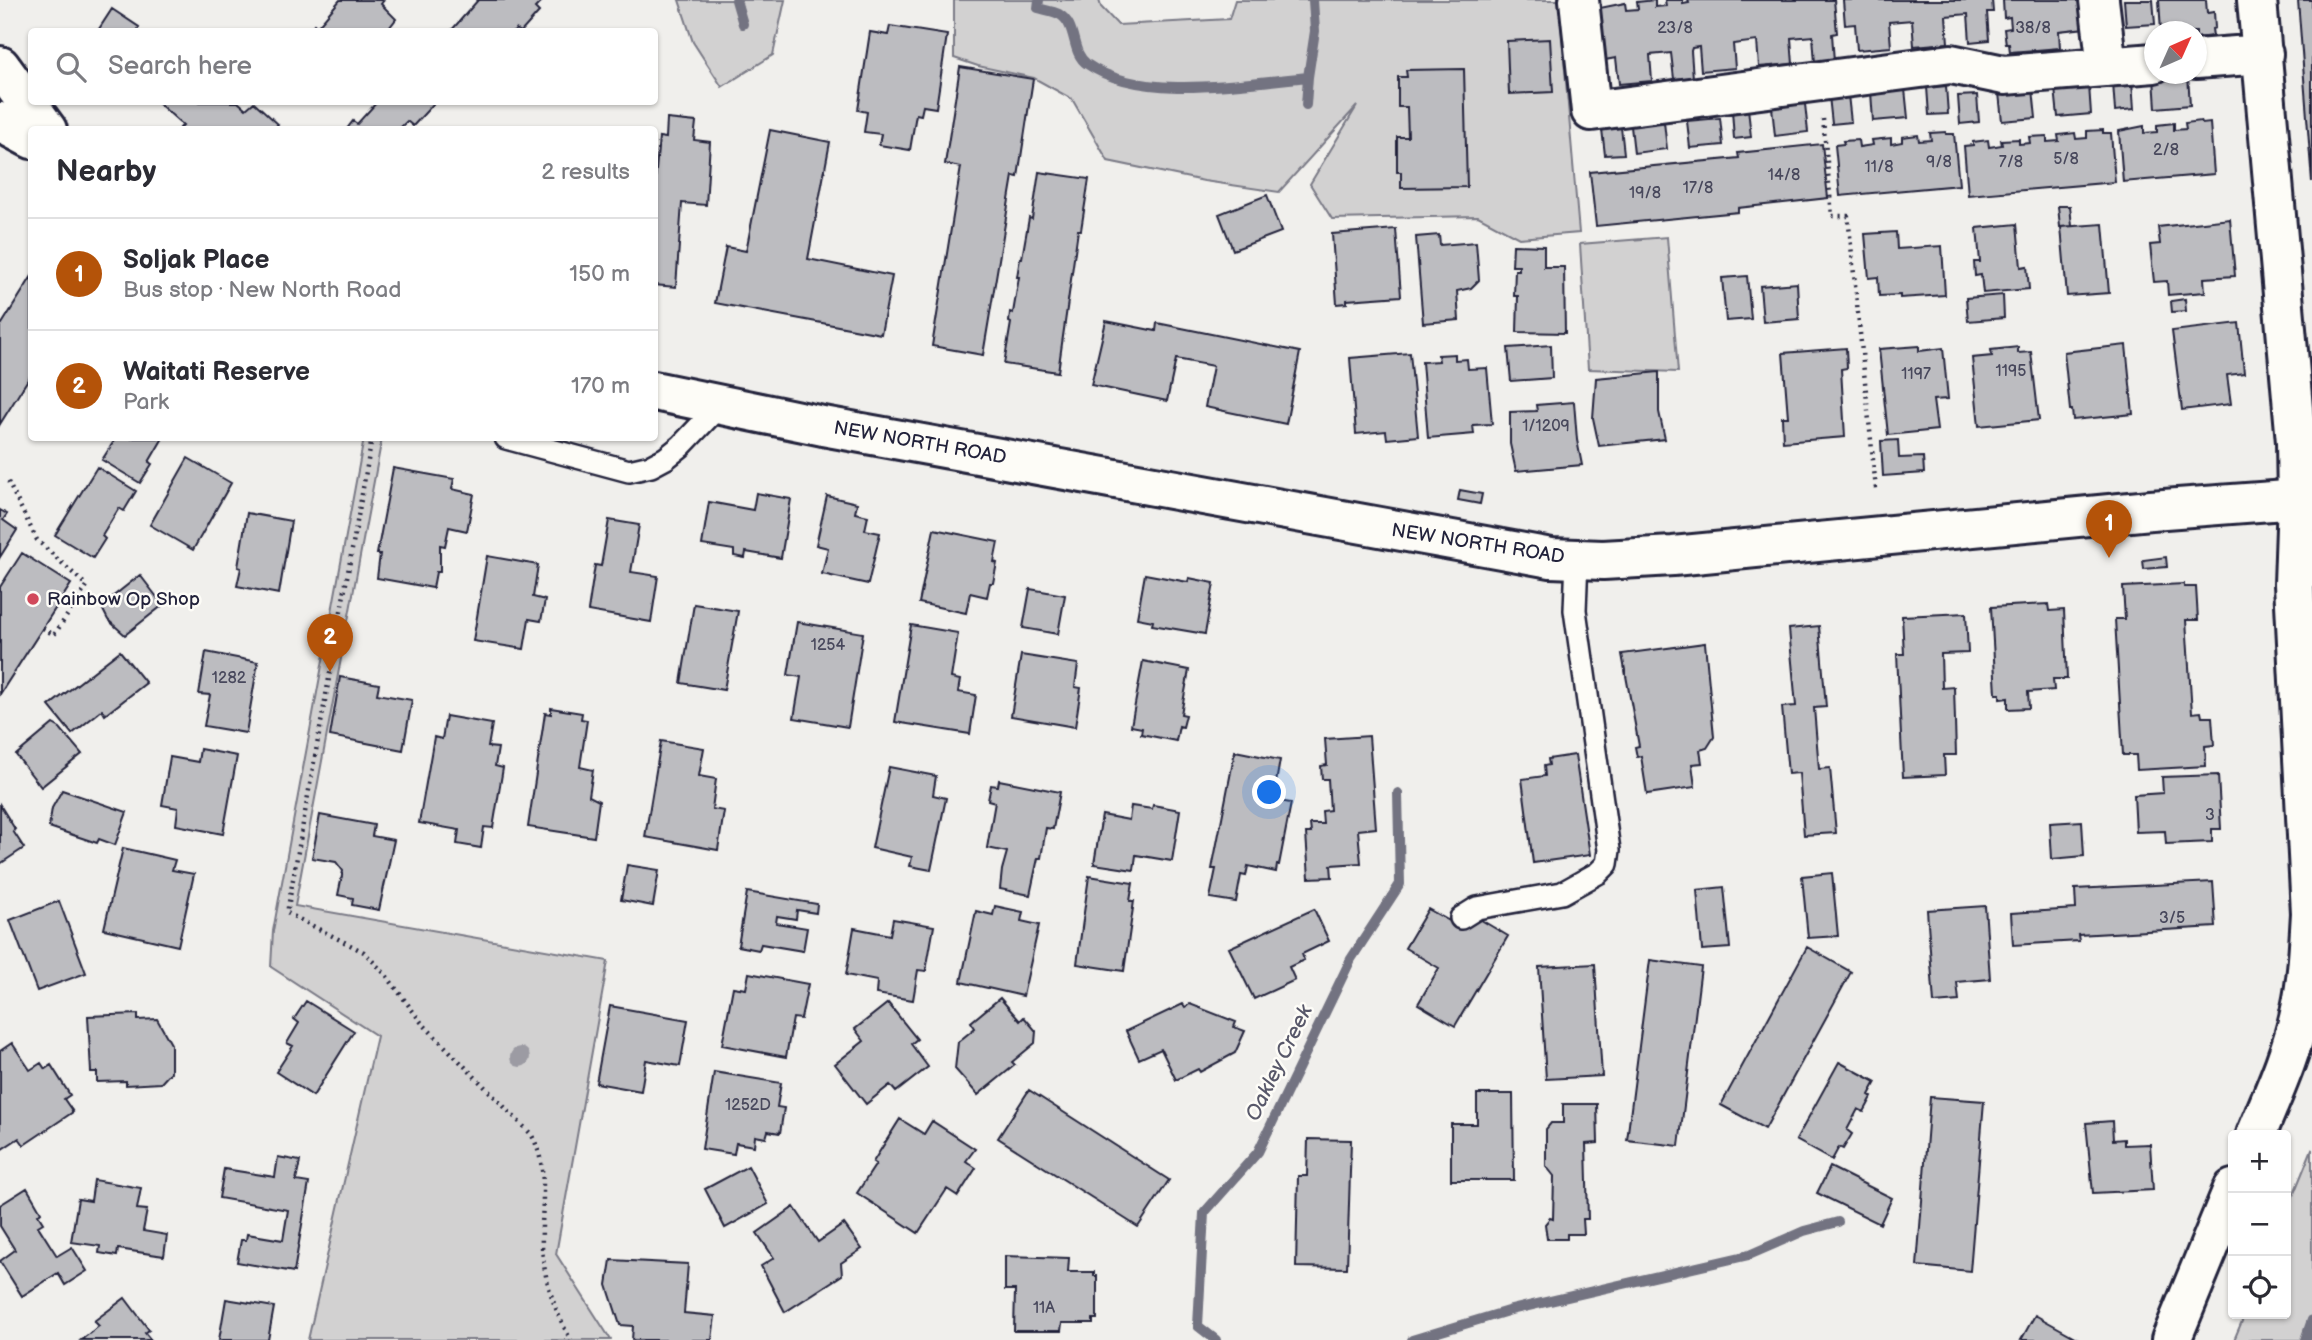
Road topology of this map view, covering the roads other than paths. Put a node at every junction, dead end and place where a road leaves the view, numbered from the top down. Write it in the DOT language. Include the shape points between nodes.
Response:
graph roads {
  1 [pos="1579,0"];
  2 [pos="2099,0"];
  3 [pos="2257,0"];
  4 [pos="2263,54"];
  5 [pos="2207,58"];
  6 [pos="2144,64"];
  7 [pos="0,66"];
  8 [pos="2107,66"];
  9 [pos="28,104"];
  10 [pos="29,105"];
  11 [pos="0,122"];
  12 [pos="44,126"];
  13 [pos="28,137"];
  14 [pos="658,392"];
  15 [pos="720,405"];
  16 [pos="517,441"];
  17 [pos="2305,499"];
  18 [pos="1577,559"];
  19 [pos="1461,918"];
  20 [pos="2258,1130"];
  21 [pos="2231,1193"];
  22 [pos="2171,1340"];
  1 -- 8 [label="street" via="1591,111 1951,64 2004,75"];
  2 -- 8 [label="street"];
  3 -- 4 [label="street"];
  4 -- 5 [label="street"];
  4 -- 17 [label="street" via="2296,442"];
  6 -- 8 [label="street"];
  7 -- 9 [label="street"];
  10 -- 12 [label="street"];
  11 -- 13 [label="street"];
  14 -- 15 [label="street, NEW NORTH ROAD"];
  15 -- 16 [label="lane" via="666,458 629,471"];
  15 -- 18 [label="street, NEW NORTH ROAD" via="1498,550"];
  17 -- 18 [label="street, NEW NORTH ROAD" via="1673,555"];
  17 -- 20 [label="street" via="2294,584 2311,913 2308,960 2301,1010"];
  18 -- 19 [label="lane" via="1575,610 1609,850 1607,864 1562,893 1477,908"];
  21 -- 22 [label="street"];
}
